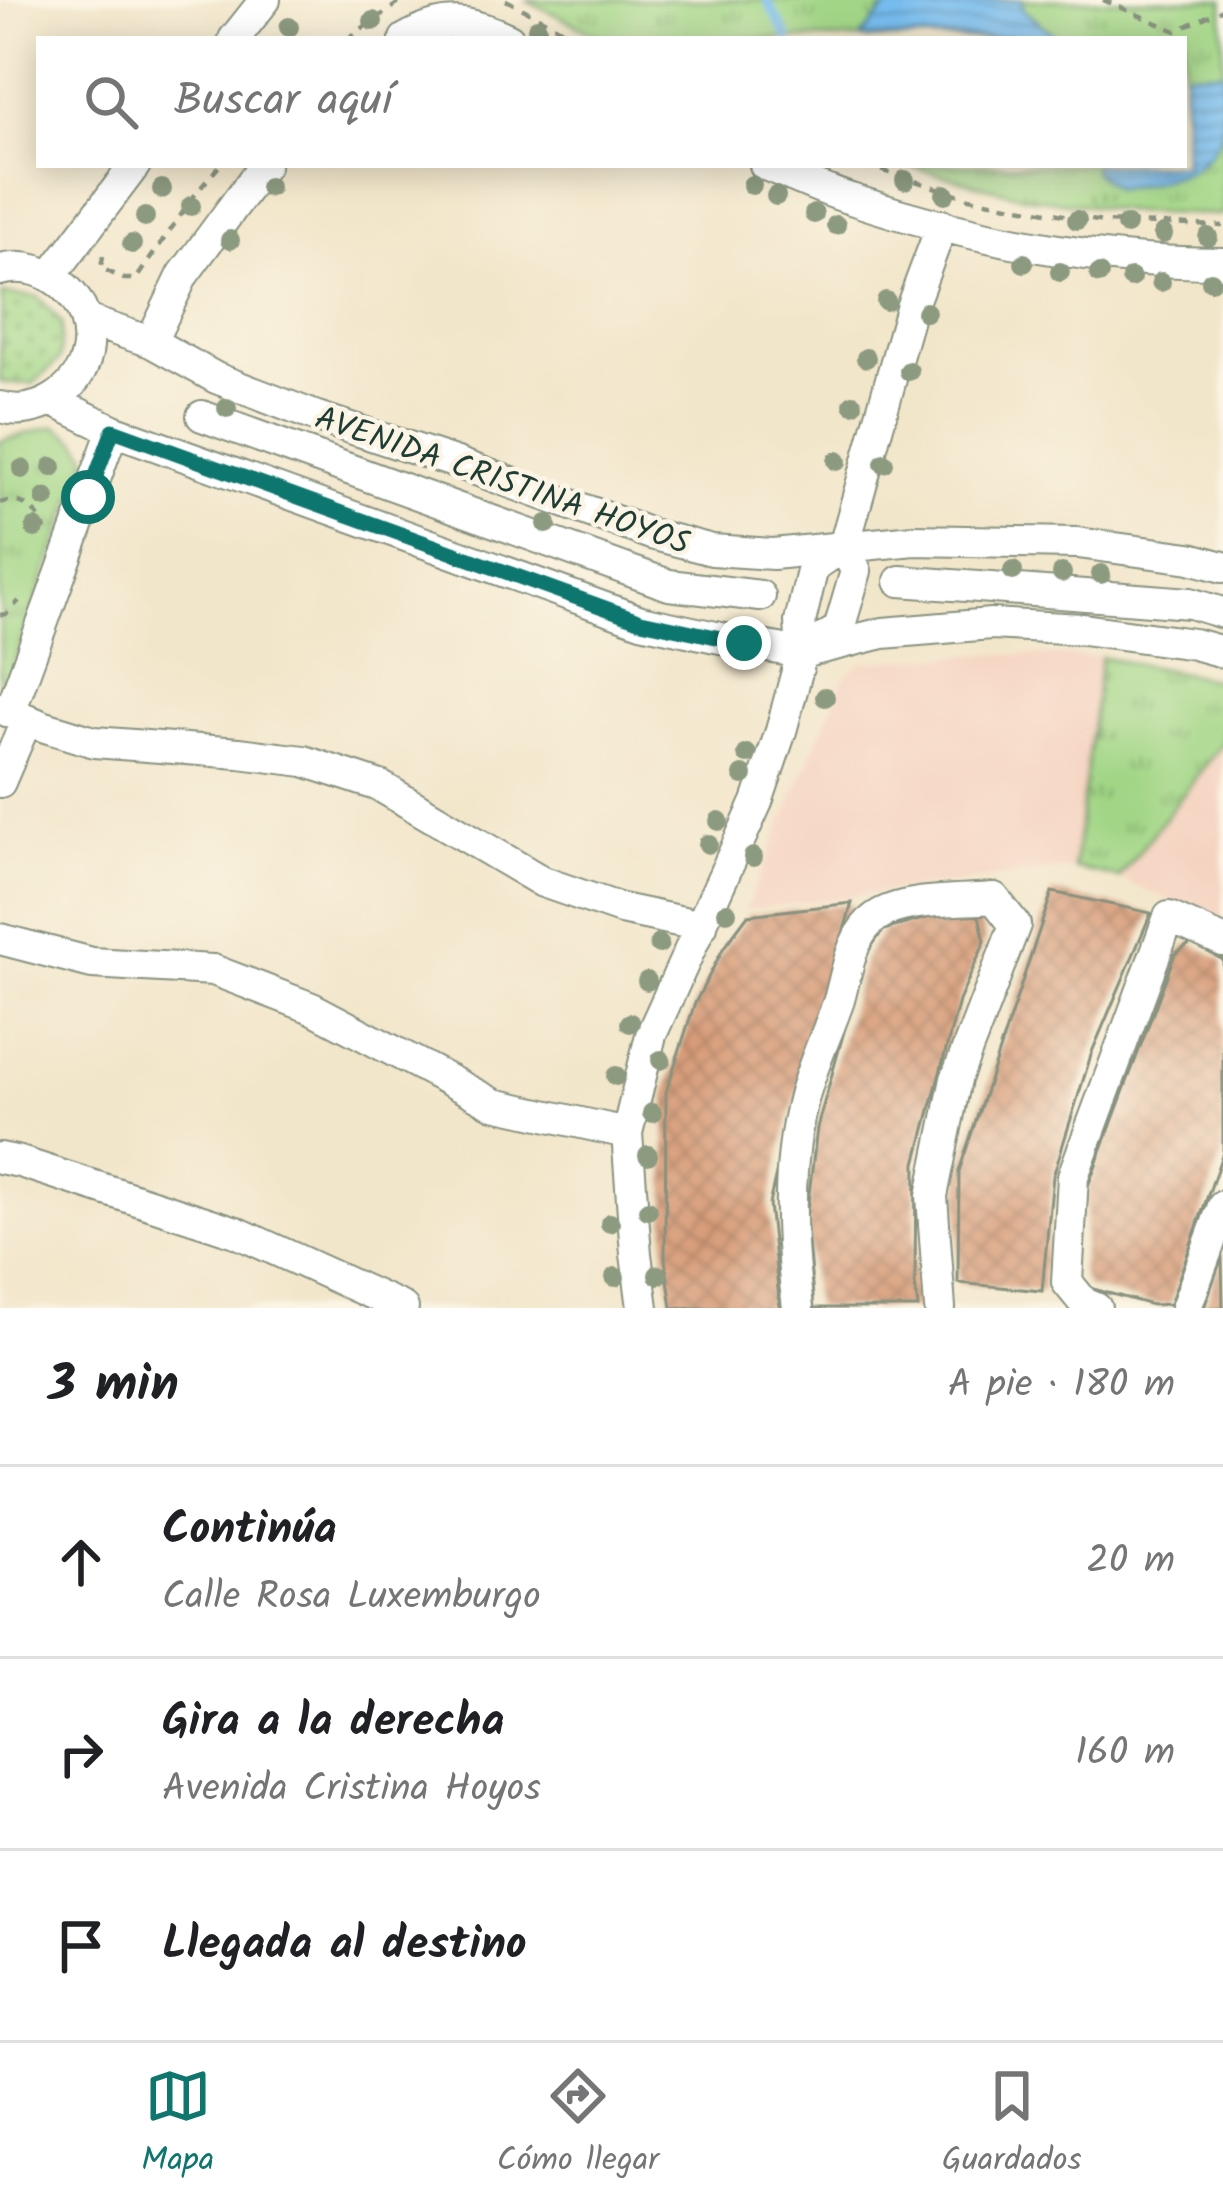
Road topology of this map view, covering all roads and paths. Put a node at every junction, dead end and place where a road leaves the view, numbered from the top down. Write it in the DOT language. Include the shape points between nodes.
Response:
graph roads {
  1 [pos="265,0"];
  2 [pos="403,0"];
  3 [pos="506,0"];
  4 [pos="1103,0"];
  5 [pos="1223,9"];
  6 [pos="236,36"];
  7 [pos="351,36"];
  8 [pos="412,36"];
  9 [pos="503,36"];
  10 [pos="574,36"];
  11 [pos="133,168"];
  12 [pos="217,168"];
  13 [pos="262,168"];
  14 [pos="772,168"];
  15 [pos="874,168"];
  16 [pos="942,225"];
  17 [pos="1223,226"];
  18 [pos="104,248"];
  19 [pos="1223,263"];
  20 [pos="0,270"];
  21 [pos="51,276"];
  22 [pos="86,320"];
  23 [pos="151,342"];
  24 [pos="53,400"];
  25 [pos="0,406"];
  26 [pos="202,416"];
  27 [pos="113,430"];
  28 [pos="0,503"];
  29 [pos="46,536"];
  30 [pos="844,546"];
  31 [pos="1223,567"];
  32 [pos="901,581"];
  33 [pos="760,596"];
  34 [pos="1223,613"];
  35 [pos="1223,652"];
  36 [pos="802,653"];
  37 [pos="12,713"];
  38 [pos="0,782"];
  39 [pos="702,926"];
  40 [pos="0,939"];
  41 [pos="1223,941"];
  42 [pos="627,1132"];
  43 [pos="0,1158"];
  44 [pos="1223,1206"];
  45 [pos="403,1308"];
  46 [pos="643,1308"];
  47 [pos="797,1308"];
  48 [pos="940,1308"];
  49 [pos="1096,1308"];
  50 [pos="1186,1308"];
  1 -- 6 [label="street"];
  2 -- 7 [label="path"];
  3 -- 10 [label="path"];
  4 -- 5 [label="path" via="1176,31"];
  8 -- 9 [label="street" via="445,22"];
  11 -- 21 [label="street"];
  12 -- 18 [label="path" via="136,279 101,268"];
  13 -- 23 [label="street" via="183,275"];
  14 -- 16 [label="street"];
  15 -- 17 [label="path" via="969,198 1103,222"];
  16 -- 19 [label="street" via="1090,254"];
  16 -- 30 [label="street"];
  20 -- 21 [label="street"];
  21 -- 22 [label="street"];
  22 -- 23 [label="street, AVENIDA CRISTINA HOYOS"];
  22 -- 24 [label="street" via="87,352 75,381"];
  23 -- 30 [label="street, AVENIDA CRISTINA HOYOS" via="316,417 651,534 773,554"];
  24 -- 25 [label="street"];
  24 -- 27 [label="street"];
  26 -- 33 [label="street" via="669,585"];
  27 -- 36 [label="street" via="641,621"];
  27 -- 37 [label="street"];
  28 -- 29 [label="path" via="28,506"];
  30 -- 31 [label="street, AVENIDA CRISTINA HOYOS" via="1078,542"];
  30 -- 36 [label="street" via="856,571 839,629"];
  32 -- 34 [label="street" via="1190,603"];
  35 -- 36 [label="street" via="1083,629 991,624 883,634"];
  36 -- 39 [label="street" via="757,802"];
  37 -- 38 [label="street"];
  37 -- 39 [label="street" via="94,742 304,761 380,786 543,882"];
  39 -- 42 [label="street" via="651,1035"];
  40 -- 42 [label="street" via="92,963 213,970 312,1007 494,1104"];
  41 -- 49 [label="street" via="1169,917 1072,1176 1067,1282"];
  42 -- 46 [label="street"];
  43 -- 45 [label="street" via="236,1232"];
  44 -- 50 [label="street"];
  47 -- 48 [label="street" via="790,1230 804,1096 859,933 899,907 994,898 1015,925 956,1079 932,1196"];
}
